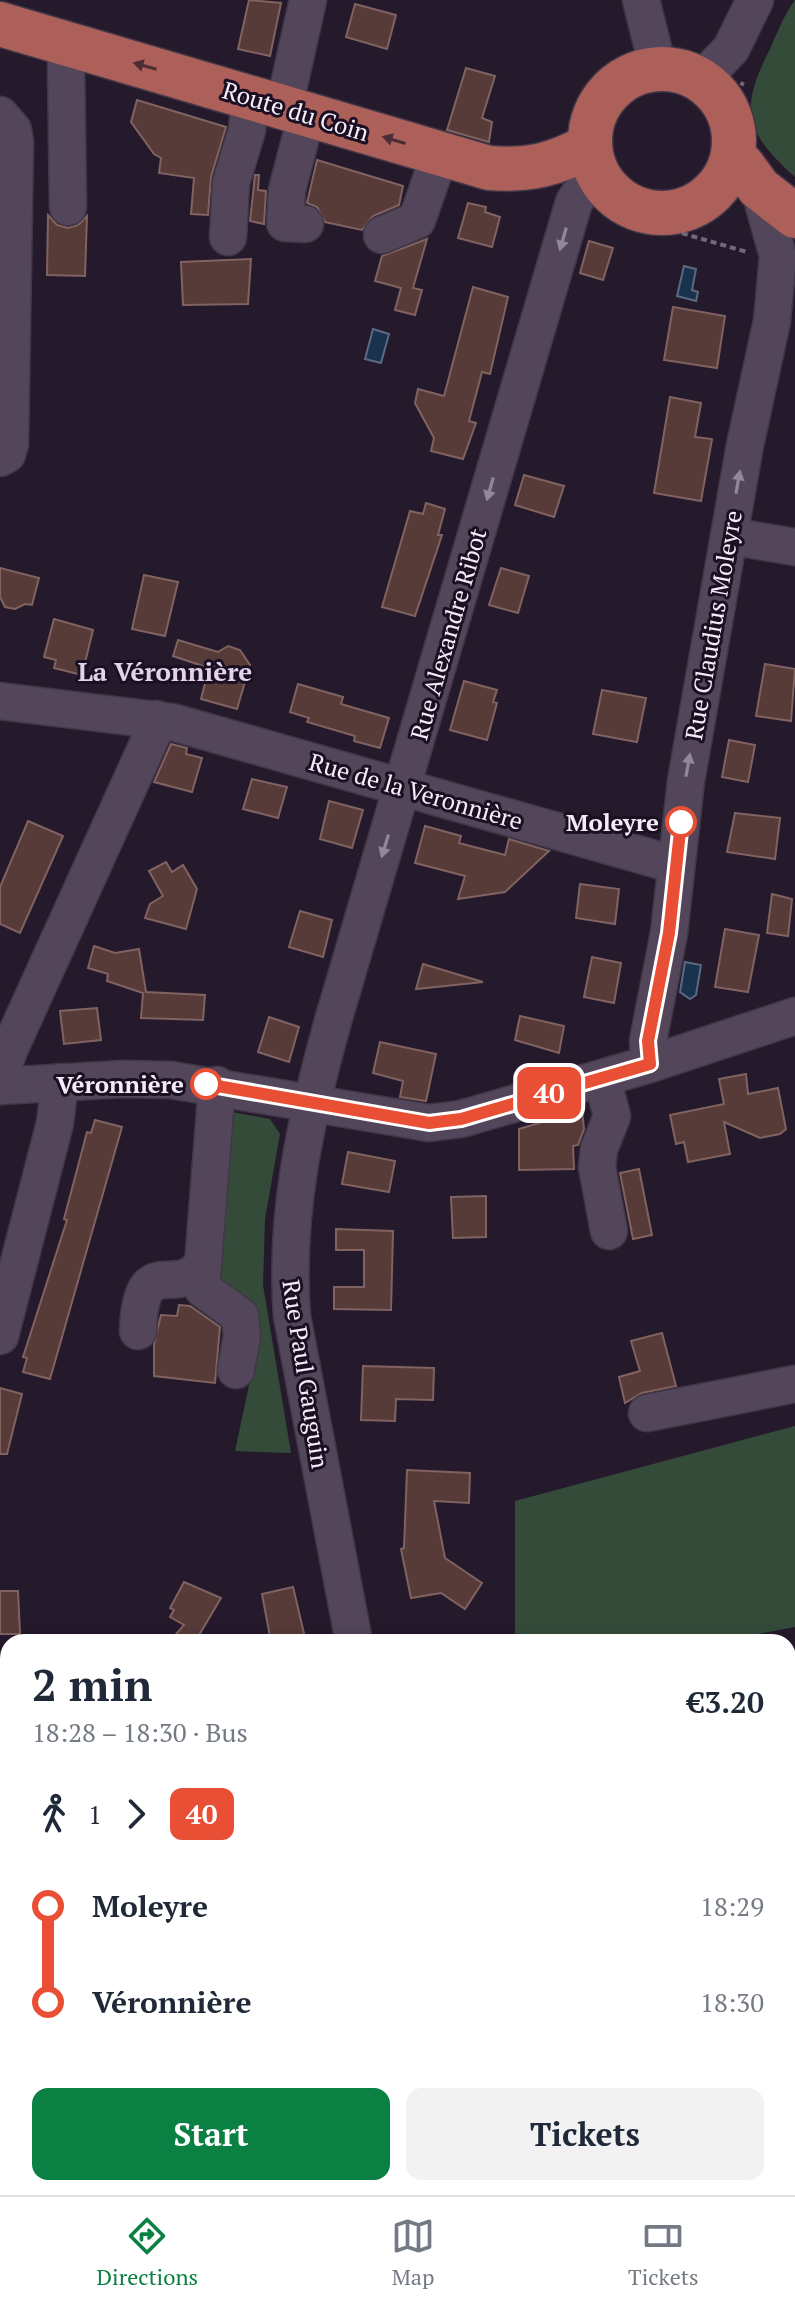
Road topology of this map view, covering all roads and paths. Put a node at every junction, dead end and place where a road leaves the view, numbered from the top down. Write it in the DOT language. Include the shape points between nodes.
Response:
graph roads {
  1 [pos="308,0"];
  2 [pos="641,0"];
  3 [pos="755,0"];
  4 [pos="0,24"];
  5 [pos="70,45"];
  6 [pos="658,68"];
  7 [pos="701,80"];
  8 [pos="281,106"];
  9 [pos="0,115"];
  10 [pos="440,154"];
  11 [pos="587,172"];
  12 [pos="746,175"];
  13 [pos="68,207"];
  14 [pos="620,209"];
  15 [pos="795,216"];
  16 [pos="305,224"];
  17 [pos="382,235"];
  18 [pos="228,237"];
  19 [pos="762,257"];
  20 [pos="0,458"];
  21 [pos="729,536"];
  22 [pos="795,547"];
  23 [pos="0,701"];
  24 [pos="156,719"];
  25 [pos="403,787"];
  26 [pos="676,865"];
  27 [pos="795,1016"];
  28 [pos="650,1064"];
  29 [pos="602,1078"];
  30 [pos="60,1082"];
  31 [pos="217,1085"];
  32 [pos="1,1086"];
  33 [pos="311,1104"];
  34 [pos="609,1231"];
  35 [pos="203,1263"];
  36 [pos="138,1331"];
  37 [pos="0,1336"];
  38 [pos="236,1370"];
  39 [pos="795,1384"];
  40 [pos="647,1413"];
  41 [pos="352,1634"];
  1 -- 8 [label="street"];
  2 -- 6 [label="street"];
  3 -- 7 [label="street" via="731,49"];
  4 -- 5 [label="main road, Route du Coin"];
  8 -- 5 [label="main road, Route du Coin, one-way"];
  5 -- 13 [label="street"];
  6 -- 7 [label="main road"];
  6 -- 11 [label="main road" via="637,73 609,92 595,114"];
  7 -- 12 [label="main road" via="720,96 729,113"];
  10 -- 8 [label="main road, Route du Coin, one-way"];
  8 -- 16 [label="street" via="285,223"];
  8 -- 18 [label="street" via="247,130 231,183"];
  9 -- 20 [label="street" via="13,130 15,142 10,444"];
  10 -- 11 [label="main road, Route du Coin" via="515,170 565,160"];
  10 -- 17 [label="street" via="417,220"];
  11 -- 14 [label="path"];
  11 -- 14 [label="main road" via="607,188"];
  11 -- 25 [label="street, Rue Alexandre Ribot, one-way"];
  12 -- 14 [label="main road" via="671,213"];
  12 -- 15 [label="main road"];
  21 -- 12 [label="street, Rue Claudius Moleyre, one-way" via="764,369 778,262"];
  14 -- 19 [label="path"];
  21 -- 22 [label="street"];
  26 -- 21 [label="street, Rue Claudius Moleyre, one-way"];
  23 -- 24 [label="street, Rue de la Veronnière"];
  24 -- 25 [label="street, Rue de la Veronnière"];
  24 -- 32 [label="street" via="10,1048"];
  25 -- 26 [label="street, Rue de la Veronnière"];
  25 -- 33 [label="street, Rue Alexandre Ribot, one-way"];
  26 -- 28 [label="street, Rue Claudius Moleyre" via="648,1041"];
  27 -- 28 [label="street"];
  28 -- 29 [label="street"];
  29 -- 33 [label="street" via="461,1119 429,1123"];
  29 -- 34 [label="street" via="612,1116 597,1167"];
  30 -- 31 [label="street" via="123,1079"];
  30 -- 32 [label="street"];
  30 -- 37 [label="street" via="60,1105"];
  31 -- 33 [label="street"];
  31 -- 35 [label="street"];
  33 -- 41 [label="street, Rue Paul Gauguin" via="290,1239 292,1316"];
  35 -- 36 [label="street" via="192,1274 144,1289"];
  35 -- 38 [label="street" via="203,1289 235,1310 242,1325"];
  39 -- 40 [label="street"];
}
